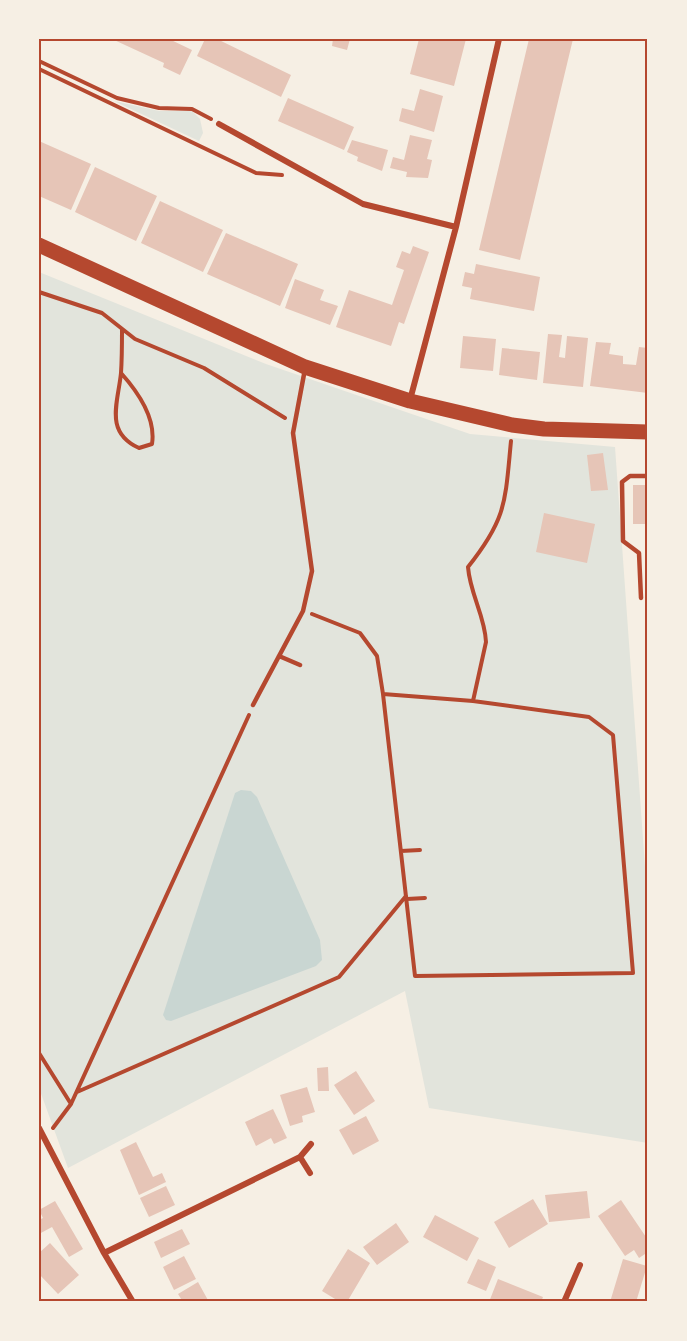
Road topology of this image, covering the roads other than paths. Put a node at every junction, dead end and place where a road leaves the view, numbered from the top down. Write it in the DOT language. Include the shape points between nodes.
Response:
graph roads {
  1 [pos="499,39"];
  2 [pos="219,124"];
  3 [pos="456,227"];
  4 [pos="39,245"];
  5 [pos="305,367"];
  6 [pos="410,401"];
  7 [pos="648,432"];
  8 [pos="648,476"];
  9 [pos="641,598"];
  10 [pos="279,656"];
  11 [pos="300,665"];
  12 [pos="253,705"];
  13 [pos="39,1128"];
  14 [pos="311,1144"];
  15 [pos="300,1157"];
  16 [pos="310,1173"];
  17 [pos="104,1253"];
  18 [pos="580,1265"];
  19 [pos="133,1302"];
  20 [pos="564,1302"];
  1 -- 3 [label="street"];
  2 -- 3 [label="street" via="363,204"];
  3 -- 6 [label="street"];
  4 -- 5 [label="main road"];
  5 -- 6 [label="main road"];
  5 -- 10 [label="lane" via="294,423 312,571 303,610"];
  6 -- 7 [label="main road" via="512,425"];
  8 -- 9 [label="lane" via="630,476 622,482 623,541 639,553"];
  10 -- 11 [label="lane"];
  10 -- 12 [label="lane"];
  13 -- 17 [label="street"];
  14 -- 15 [label="street"];
  15 -- 16 [label="street"];
  15 -- 17 [label="street"];
  17 -- 19 [label="street"];
  18 -- 20 [label="street"];
}
